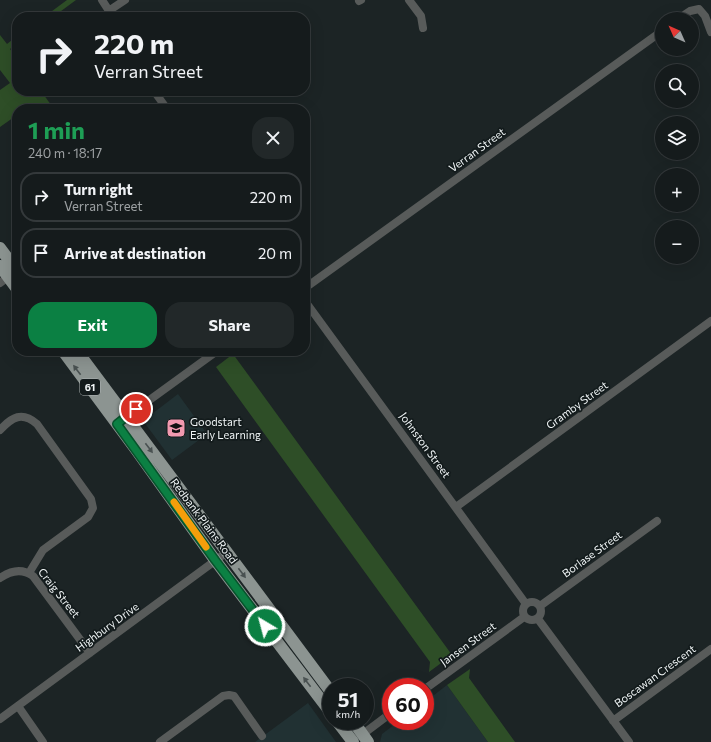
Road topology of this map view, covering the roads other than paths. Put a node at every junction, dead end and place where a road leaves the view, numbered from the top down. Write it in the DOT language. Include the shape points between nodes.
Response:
graph roads {
  1 [pos="102,0"];
  2 [pos="125,0"];
  3 [pos="409,0"];
  4 [pos="111,12"];
  5 [pos="114,12"];
  6 [pos="688,12"];
  7 [pos="423,28"];
  8 [pos="711,32"];
  9 [pos="655,36"];
  10 [pos="0,248"];
  11 [pos="0,266"];
  12 [pos="8,277"];
  13 [pos="310,284"];
  14 [pos="310,307"];
  15 [pos="711,321"];
  16 [pos="67,356"];
  17 [pos="80,356"];
  18 [pos="210,356"];
  19 [pos="122,420"];
  20 [pos="0,430"];
  21 [pos="456,506"];
  22 [pos="657,520"];
  23 [pos="227,552"];
  24 [pos="215,560"];
  25 [pos="29,573"];
  26 [pos="0,578"];
  27 [pos="526,604"];
  28 [pos="540,606"];
  29 [pos="524,617"];
  30 [pos="538,619"];
  31 [pos="711,650"];
  32 [pos="90,653"];
  33 [pos="322,680"];
  34 [pos="434,682"];
  35 [pos="322,701"];
  36 [pos="18,706"];
  37 [pos="0,719"];
  38 [pos="613,721"];
  39 [pos="382,722"];
  40 [pos="344,730"];
  41 [pos="353,730"];
  42 [pos="262,736"];
  43 [pos="365,738"];
  44 [pos="352,741"];
  45 [pos="44,742"];
  46 [pos="160,742"];
  47 [pos="629,742"];
  1 -- 4 [label="street"];
  2 -- 5 [label="street"];
  3 -- 7 [label="street" via="420,16"];
  6 -- 8 [label="street" via="699,9 705,16"];
  9 -- 13 [label="street, Verran Street"];
  10 -- 12 [label="main road"];
  11 -- 12 [label="main road"];
  14 -- 21 [label="street, Johnston Street"];
  15 -- 21 [label="street, Gramby Street"];
  19 -- 16 [label="main road, Redbank Plains Road / 61, one-way"];
  17 -- 19 [label="main road, Redbank Plains Road / 61"];
  18 -- 19 [label="street"];
  19 -- 23 [label="main road, Redbank Plains Road / 61, one-way"];
  19 -- 24 [label="main road, Redbank Plains Road / 61"];
  20 -- 25 [label="street" via="14,418 30,418 91,499 93,508 88,517 43,550"];
  21 -- 27 [label="street, Johnston Street"];
  22 -- 28 [label="street, Borlase Street"];
  23 -- 24 [label="street, Highbury Drive"];
  23 -- 33 [label="main road, Redbank Plains Road / 61, one-way"];
  24 -- 32 [label="street, Highbury Drive"];
  35 -- 24 [label="main road, Redbank Plains Road / 61, one-way"];
  25 -- 26 [label="street, Craig Street" via="21,570 7,573"];
  25 -- 32 [label="street, Craig Street"];
  27 -- 28 [label="street" via="534,602"];
  27 -- 29 [label="street" via="522,610"];
  28 -- 30 [label="street" via="541,613"];
  29 -- 30 [label="street" via="531,621"];
  29 -- 34 [label="street, Jansen Street"];
  30 -- 38 [label="street"];
  31 -- 38 [label="street, Boscawan Crescent"];
  32 -- 36 [label="street, Highbury Drive"];
  36 -- 37 [label="street, Highbury Drive"];
  36 -- 45 [label="street"];
  38 -- 47 [label="street"];
  39 -- 43 [label="street"];
  40 -- 44 [label="main road"];
  41 -- 44 [label="main road" via="355,733"];
  42 -- 46 [label="street" via="234,696 229,695 223,696"];
}
